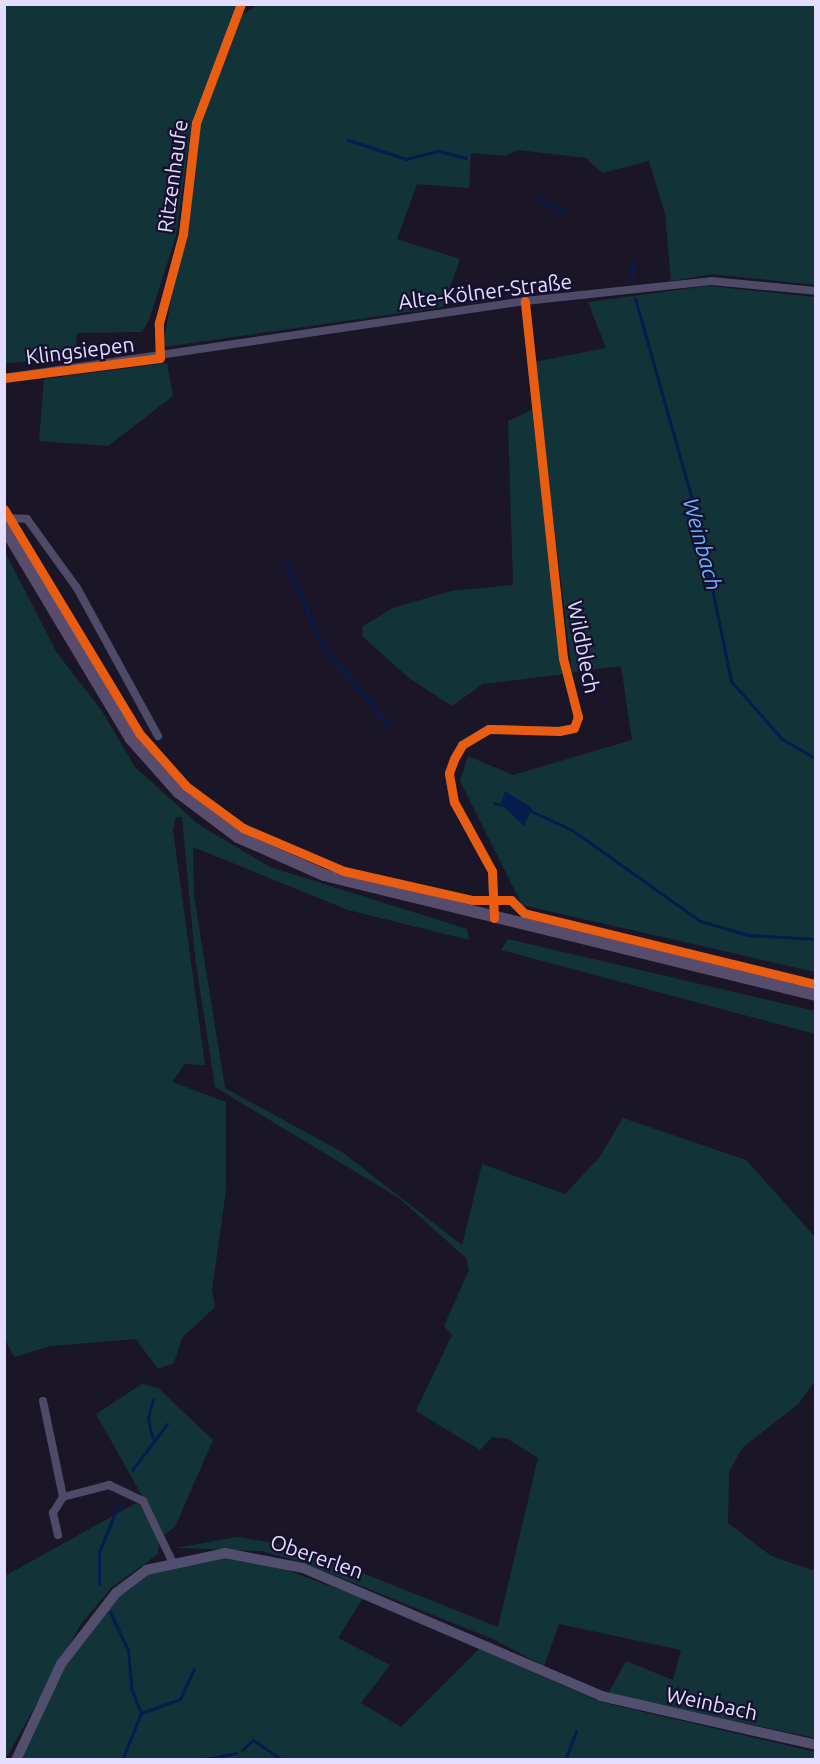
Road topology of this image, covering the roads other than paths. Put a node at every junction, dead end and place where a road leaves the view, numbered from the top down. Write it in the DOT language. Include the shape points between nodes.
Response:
graph roads {
  1 [pos="241,4"];
  2 [pos="816,291"];
  3 [pos="525,301"];
  4 [pos="160,358"];
  5 [pos="4,378"];
  6 [pos="4,518"];
  7 [pos="4,527"];
  8 [pos="158,736"];
  9 [pos="494,918"];
  10 [pos="816,995"];
  11 [pos="43,1401"];
  12 [pos="63,1497"];
  13 [pos="58,1535"];
  14 [pos="172,1561"];
  15 [pos="601,1696"];
  16 [pos="816,1745"];
  17 [pos="16,1760"];
  1 -- 4 [label="street, Ritzenhaufe" via="196,123 183,234 159,323"];
  2 -- 3 [label="street, Alte-Kölner-Straße" via="711,281"];
  3 -- 4 [label="street, Alte-Kölner-Straße"];
  3 -- 9 [label="street, Wildblech" via="563,658 578,717 574,728 559,731 489,729 462,745 448,773 454,802 492,871 497,899"];
  4 -- 5 [label="street, Klingsiepen"];
  6 -- 8 [label="street" via="27,519 77,588"];
  7 -- 9 [label="main road" via="131,739 204,813 298,866"];
  9 -- 10 [label="main road"];
  11 -- 12 [label="street"];
  12 -- 13 [label="street" via="53,1513"];
  12 -- 14 [label="street" via="109,1485 132,1491 143,1501"];
  14 -- 15 [label="main road, Obererlen" via="225,1553 303,1568"];
  14 -- 17 [label="main road, Obererlen" via="146,1570 116,1593 67,1655"];
  15 -- 16 [label="main road, Weinbach"];
}
